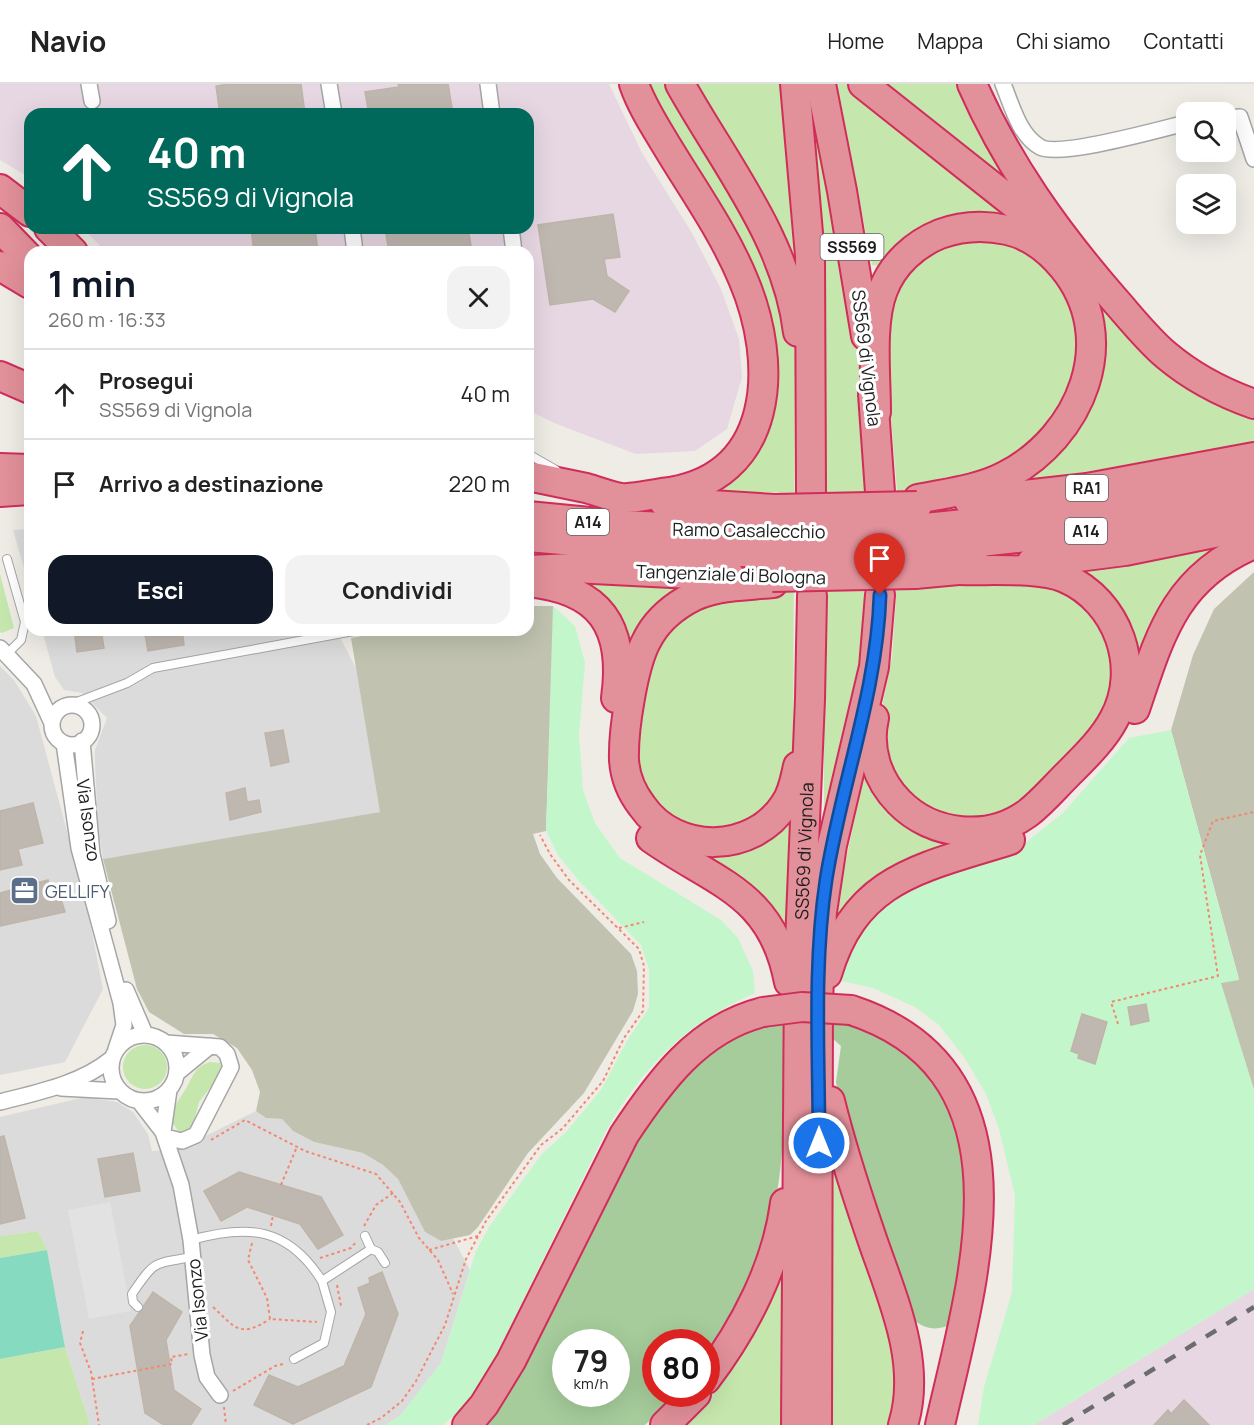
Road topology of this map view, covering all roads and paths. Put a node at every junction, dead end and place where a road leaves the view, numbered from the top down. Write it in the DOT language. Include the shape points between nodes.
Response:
graph roads {
  1 [pos="89,84"];
  2 [pos="329,84"];
  3 [pos="488,84"];
  4 [pos="634,84"];
  5 [pos="680,84"];
  6 [pos="795,84"];
  7 [pos="821,84"];
  8 [pos="863,84"];
  9 [pos="972,84"];
  10 [pos="1003,84"];
  11 [pos="92,101"];
  12 [pos="333,108"];
  13 [pos="491,108"];
  14 [pos="1236,117"];
  15 [pos="1176,125"];
  16 [pos="1254,159"];
  17 [pos="0,189"];
  18 [pos="24,207"];
  19 [pos="0,228"];
  20 [pos="55,234"];
  21 [pos="67,246"];
  22 [pos="24,253"];
  23 [pos="0,266"];
  24 [pos="1090,270"];
  25 [pos="24,280"];
  26 [pos="0,376"];
  27 [pos="24,386"];
  28 [pos="0,396"];
  29 [pos="1254,404"];
  30 [pos="24,406"];
  31 [pos="876,412"];
  32 [pos="812,431"];
  33 [pos="0,454"];
  34 [pos="24,456"];
  35 [pos="1254,457"];
  36 [pos="534,458"];
  37 [pos="0,468"];
  38 [pos="24,469"];
  39 [pos="534,477"];
  40 [pos="1254,478"];
  41 [pos="588,489"];
  42 [pos="24,490"];
  43 [pos="0,492"];
  44 [pos="811,492"];
  45 [pos="622,498"];
  46 [pos="534,500"];
  47 [pos="869,500"];
  48 [pos="1254,501"];
  49 [pos="534,517"];
  50 [pos="1254,525"];
  51 [pos="648,527"];
  52 [pos="916,531"];
  53 [pos="534,538"];
  54 [pos="1254,544"];
  55 [pos="774,551"];
  56 [pos="7,559"];
  57 [pos="534,570"];
  58 [pos="960,570"];
  59 [pos="534,582"];
  60 [pos="814,587"];
  61 [pos="880,595"];
  62 [pos="24,618"];
  63 [pos="24,626"];
  64 [pos="326,636"];
  65 [pos="878,639"];
  66 [pos="4,651"];
  67 [pos="34,684"];
  68 [pos="810,699"];
  69 [pos="68,705"];
  70 [pos="52,723"];
  71 [pos="82,741"];
  72 [pos="64,743"];
  73 [pos="1254,812"];
  74 [pos="540,835"];
  75 [pos="644,922"];
  76 [pos="619,928"];
  77 [pos="818,1002"];
  78 [pos="1118,1024"];
  79 [pos="798,1025"];
  80 [pos="145,1034"];
  81 [pos="166,1043"];
  82 [pos="213,1046"];
  83 [pos="819,1053"];
  84 [pos="114,1054"];
  85 [pos="177,1073"];
  86 [pos="55,1088"];
  87 [pos="169,1090"];
  88 [pos="119,1091"];
  89 [pos="139,1101"];
  90 [pos="0,1102"];
  91 [pos="797,1106"];
  92 [pos="164,1134"];
  93 [pos="204,1143"];
  94 [pos="297,1148"];
  95 [pos="281,1185"];
  96 [pos="393,1193"];
  97 [pos="273,1215"];
  98 [pos="255,1231"];
  99 [pos="362,1234"];
  100 [pos="478,1236"];
  101 [pos="191,1240"];
  102 [pos="371,1249"];
  103 [pos="429,1250"];
  104 [pos="316,1256"];
  105 [pos="192,1257"];
  106 [pos="386,1263"];
  107 [pos="322,1281"];
  108 [pos="454,1297"];
  109 [pos="197,1305"];
  110 [pos="138,1307"];
  111 [pos="270,1319"];
  112 [pos="329,1324"];
  113 [pos="83,1331"];
  114 [pos="194,1354"];
  115 [pos="720,1358"];
  116 [pos="294,1359"];
  117 [pos="92,1379"];
  118 [pos="220,1395"];
  119 [pos="683,1407"];
  120 [pos="99,1425"];
  121 [pos="367,1425"];
  122 [pos="467,1425"];
  123 [pos="665,1425"];
  124 [pos="796,1425"];
  125 [pos="817,1425"];
  126 [pos="903,1425"];
  127 [pos="940,1425"];
  1 -- 11 [label="street"];
  2 -- 12 [label="street"];
  3 -- 13 [label="street"];
  4 -- 45 [label="highway" via="743,278 757,322 764,367 757,422 729,465 693,488"];
  5 -- 32 [label="highway" via="758,216 781,263 795,310"];
  6 -- 32 [label="highway, SS569" via="810,256"];
  7 -- 31 [label="highway, SS569 di Vignola / SS569" via="850,235"];
  8 -- 24 [label="highway" via="1032,217"];
  9 -- 24 [label="highway" via="1022,180"];
  10 -- 15 [label="street" via="1024,132 1042,148 1063,151"];
  14 -- 16 [label="street" via="1240,117"];
  17 -- 18 [label="highway"];
  19 -- 22 [label="highway"];
  20 -- 21 [label="highway"];
  23 -- 25 [label="highway"];
  24 -- 29 [label="highway" via="1165,354 1214,386"];
  26 -- 27 [label="highway"];
  28 -- 30 [label="highway"];
  31 -- 47 [label="highway, SS569 di Vignola / SS569"];
  31 -- 52 [label="highway" via="878,306 888,279 917,247 956,229 1000,228 1042,246 1068,273 1083,302 1091,336 1089,370 1074,412 1055,438 1019,468 975,488"];
  32 -- 44 [label="highway, SS569"];
  33 -- 34 [label="highway"];
  35 -- 52 [label="highway, Tangenziale di Bologna / RA1" via="1087,488"];
  36 -- 41 [label="lane"];
  37 -- 38 [label="highway"];
  39 -- 41 [label="highway, RA1"];
  40 -- 52 [label="highway, Ramo Casalecchio / A14" via="1172,496"];
  41 -- 45 [label="highway, RA1"];
  42 -- 43 [label="highway"];
  45 -- 55 [label="highway, Tangenziale di Bologna / RA1" via="715,507"];
  46 -- 51 [label="highway"];
  47 -- 52 [label="highway, Tangenziale di Bologna, bridge"];
  47 -- 55 [label="highway, Tangenziale di Bologna / RA1, bridge"];
  48 -- 52 [label="highway, Ramo Casalecchio / A14" via="1111,528"];
  49 -- 51 [label="highway, Ramo Casalecchio / A14"];
  50 -- 58 [label="highway, Tangenziale di Bologna / RA1" via="1125,551"];
  51 -- 55 [label="highway, Ramo Casalecchio / A14"];
  52 -- 55 [label="highway, Ramo Casalecchio / A14, bridge"];
  52 -- 58 [label="highway, Tangenziale di Bologna / RA1"];
  52 -- 60 [label="highway, Tangenziale di Bologna / RA1, bridge"];
  53 -- 55 [label="highway, Ramo Casalecchio / A14" via="676,550"];
  54 -- 77 [label="highway" via="1217,564 1178,602 1160,635 1129,723 1065,800 1039,824 1016,838 919,869 873,895 842,933"];
  55 -- 57 [label="highway, Tangenziale di Bologna / RA1"];
  55 -- 60 [label="highway, Tangenziale di Bologna / RA1, bridge"];
  55 -- 68 [label="highway" via="726,587 698,594 676,607 648,637 637,666 625,743 626,774 635,795 661,825 695,841 720,843 755,833 773,820 790,796"];
  56 -- 62 [label="lane"];
  58 -- 65 [label="highway" via="1062,577 1096,599 1122,644 1126,686 1113,721 1074,768 1027,814 991,830 954,830 918,818 892,794 880,775 872,742 878,691"];
  59 -- 79 [label="highway" via="573,591 605,619 618,655 609,756 618,796 631,819 648,836 730,886 759,911 783,955"];
  60 -- 68 [label="highway, SS569 di Vignola"];
  61 -- 65 [label="highway, SS569 di Vignola"];
  63 -- 66 [label="lane" via="21,640"];
  64 -- 69 [label="lane" via="153,668"];
  65 -- 77 [label="highway, SS569 di Vignola" via="826,881"];
  66 -- 67 [label="street"];
  67 -- 69 [label="street"];
  67 -- 70 [label="street"];
  68 -- 79 [label="highway, SS569 di Vignola"];
  69 -- 70 [label="street" via="56,712"];
  69 -- 71 [label="street" via="81,707 90,717 91,728"];
  70 -- 72 [label="street" via="55,735"];
  71 -- 72 [label="street"];
  71 -- 80 [label="street, Via Isonzo" via="93,854 129,1002"];
  72 -- 84 [label="street, Via Isonzo" via="80,848 121,1003 124,1025"];
  73 -- 78 [label="path" via="1214,821 1200,855 1218,976 1111,1002"];
  74 -- 76 [label="path" via="569,880"];
  75 -- 76 [label="path"];
  76 -- 100 [label="path" via="639,949 644,966 643,1011 624,1038 603,1081 563,1128 541,1145"];
  77 -- 83 [label="highway, SS569 di Vignola"];
  79 -- 91 [label="highway, SS569 di Vignola"];
  80 -- 81 [label="street"];
  80 -- 84 [label="street" via="130,1037"];
  81 -- 82 [label="street"];
  81 -- 85 [label="street" via="175,1057"];
  82 -- 85 [label="street"];
  82 -- 92 [label="street" via="227,1054 231,1067 205,1121 191,1139 182,1142"];
  83 -- 125 [label="highway"];
  83 -- 126 [label="highway" via="846,1160 906,1345 909,1384"];
  84 -- 86 [label="street" via="98,1070"];
  84 -- 88 [label="street" via="111,1076"];
  85 -- 87 [label="street"];
  86 -- 88 [label="street"];
  86 -- 90 [label="street"];
  87 -- 89 [label="street" via="155,1100"];
  87 -- 92 [label="street"];
  88 -- 89 [label="street"];
  89 -- 92 [label="street"];
  91 -- 115 [label="highway" via="777,1240 743,1323"];
  91 -- 124 [label="highway"];
  92 -- 101 [label="street, Via Isonzo" via="181,1185"];
  93 -- 94 [label="path" via="245,1120"];
  94 -- 95 [label="path"];
  94 -- 96 [label="path" via="364,1168 376,1174"];
  96 -- 99 [label="path" via="376,1205"];
  96 -- 103 [label="path"];
  97 -- 98 [label="path" via="270,1229 258,1226"];
  98 -- 101 [label="lane" via="216,1233"];
  98 -- 107 [label="lane" via="296,1248"];
  98 -- 111 [label="path" via="248,1260 267,1298"];
  99 -- 102 [label="lane"];
  99 -- 104 [label="path" via="351,1248 322,1259"];
  100 -- 103 [label="path"];
  100 -- 108 [label="path"];
  101 -- 105 [label="street, Via Isonzo"];
  102 -- 106 [label="lane"];
  102 -- 107 [label="lane"];
  103 -- 108 [label="path" via="438,1260"];
  105 -- 109 [label="street, Via Isonzo"];
  105 -- 110 [label="lane" via="156,1263 149,1268 132,1294"];
  107 -- 112 [label="lane" via="328,1294"];
  108 -- 121 [label="path" via="445,1325 416,1381 402,1401"];
  109 -- 111 [label="path" via="214,1307 224,1320 242,1330 253,1329"];
  109 -- 118 [label="street, Via Isonzo" via="207,1377"];
  111 -- 112 [label="path"];
  112 -- 116 [label="lane" via="324,1343"];
  113 -- 117 [label="path" via="80,1343"];
  114 -- 117 [label="path" via="171,1357 171,1364"];
  117 -- 120 [label="path"];
  119 -- 123 [label="highway"];
  122 -- 127 [label="highway, bridge" via="511,1361 624,1135 670,1072 702,1042 734,1022 763,1012 802,1006 850,1010 894,1029 942,1072 970,1123 980,1196 979,1239"];
}
